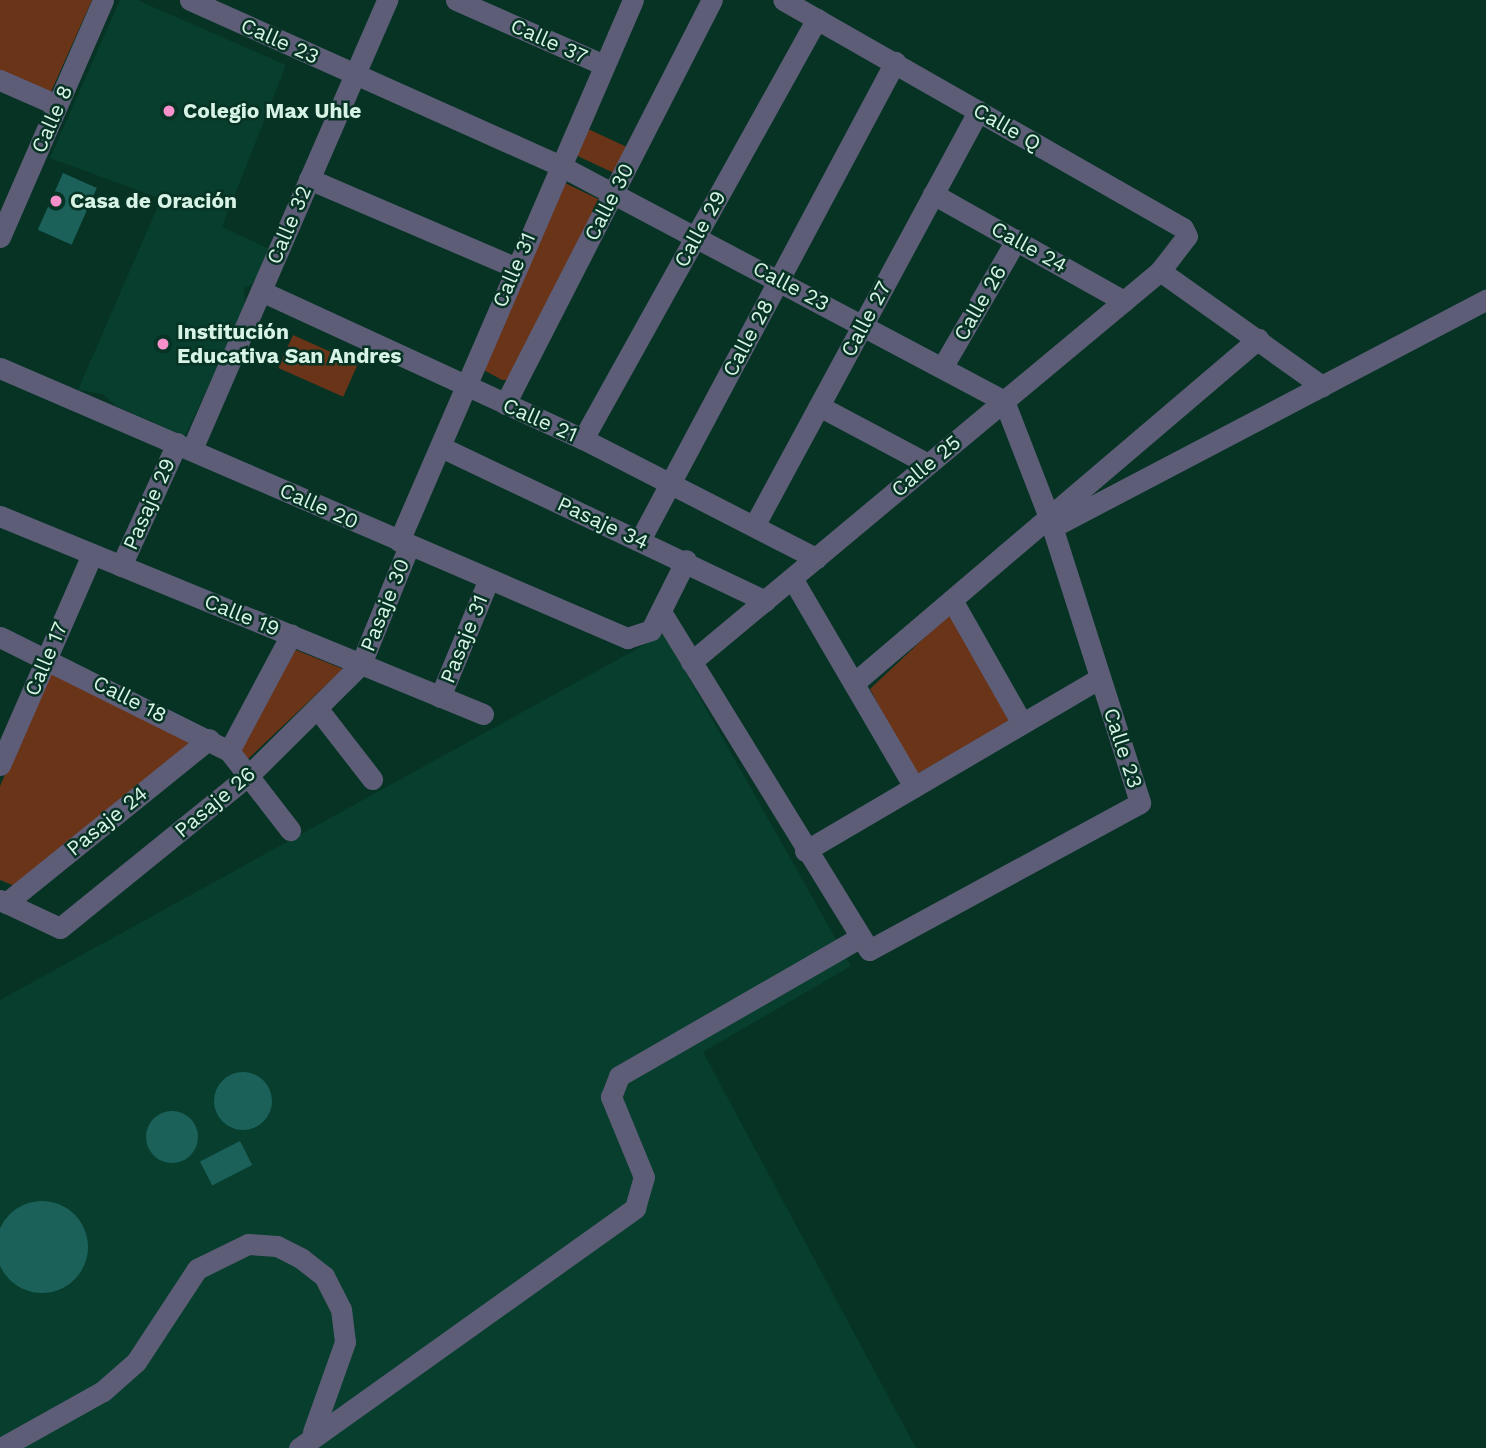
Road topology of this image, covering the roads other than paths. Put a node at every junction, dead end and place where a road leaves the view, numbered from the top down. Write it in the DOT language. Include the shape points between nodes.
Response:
graph roads {
  1 [pos="103,0"];
  2 [pos="190,0"];
  3 [pos="387,0"];
  4 [pos="456,0"];
  5 [pos="633,0"];
  6 [pos="712,0"];
  7 [pos="783,0"];
  8 [pos="817,19"];
  9 [pos="895,62"];
  10 [pos="604,65"];
  11 [pos="355,74"];
  12 [pos="0,80"];
  13 [pos="58,105"];
  14 [pos="978,111"];
  15 [pos="559,165"];
  16 [pos="309,178"];
  17 [pos="614,192"];
  18 [pos="933,194"];
  19 [pos="696,236"];
  20 [pos="0,237"];
  21 [pos="1016,240"];
  22 [pos="514,267"];
  23 [pos="1160,271"];
  24 [pos="779,280"];
  25 [pos="261,291"];
  26 [pos="1486,300"];
  27 [pos="1124,301"];
  28 [pos="863,325"];
  29 [pos="1258,339"];
  30 [pos="943,366"];
  31 [pos="0,368"];
  32 [pos="1322,386"];
  33 [pos="465,388"];
  34 [pos="1004,401"];
  35 [pos="505,404"];
  36 [pos="819,406"];
  37 [pos="583,439"];
  38 [pos="184,446"];
  39 [pos="440,447"];
  40 [pos="928,464"];
  41 [pos="671,483"];
  42 [pos="0,516"];
  43 [pos="1051,522"];
  44 [pos="754,526"];
  45 [pos="640,540"];
  46 [pos="404,544"];
  47 [pos="92,554"];
  48 [pos="816,558"];
  49 [pos="685,561"];
  50 [pos="121,566"];
  51 [pos="792,578"];
  52 [pos="488,581"];
  53 [pos="952,600"];
  54 [pos="765,601"];
  55 [pos="662,613"];
  56 [pos="291,635"];
  57 [pos="0,637"];
  58 [pos="46,658"];
  59 [pos="691,662"];
  60 [pos="361,664"];
  61 [pos="1100,678"];
  62 [pos="854,683"];
  63 [pos="440,697"];
  64 [pos="317,708"];
  65 [pos="483,714"];
  66 [pos="1022,723"];
  67 [pos="209,739"];
  68 [pos="229,751"];
  69 [pos="0,765"];
  70 [pos="248,776"];
  71 [pos="372,779"];
  72 [pos="914,787"];
  73 [pos="290,830"];
  74 [pos="805,851"];
  75 [pos="3,902"];
  76 [pos="857,939"];
  77 [pos="306,1440"];
  78 [pos="1,1448"];
  1 -- 13 [label="street, Calle 8"];
  2 -- 11 [label="street, Calle 23"];
  3 -- 11 [label="street, Calle 32"];
  4 -- 10 [label="street, Calle 37"];
  5 -- 10 [label="street, Calle 31"];
  6 -- 17 [label="street, Calle 30"];
  7 -- 8 [label="street, Calle Q"];
  8 -- 9 [label="street, Calle Q"];
  8 -- 19 [label="street, Calle 29"];
  9 -- 14 [label="street, Calle Q"];
  9 -- 24 [label="street, Calle 28"];
  10 -- 15 [label="street, Calle 31"];
  11 -- 15 [label="street, Calle 23"];
  11 -- 16 [label="street, Calle 32"];
  12 -- 13 [label="street"];
  13 -- 20 [label="street, Calle 8"];
  14 -- 18 [label="street, Calle 27"];
  14 -- 23 [label="street, Calle Q" via="1184,228 1186,244"];
  15 -- 17 [label="street, Calle 23"];
  15 -- 22 [label="street, Calle 31"];
  16 -- 22 [label="street"];
  16 -- 25 [label="street, Calle 32"];
  17 -- 19 [label="street, Calle 23"];
  17 -- 35 [label="street, Calle 30"];
  18 -- 21 [label="street, Calle 24"];
  18 -- 28 [label="street, Calle 27"];
  19 -- 24 [label="street, Calle 23"];
  19 -- 37 [label="street, Calle 29"];
  21 -- 27 [label="street, Calle 24"];
  21 -- 30 [label="street, Calle 26"];
  22 -- 33 [label="street, Calle 31"];
  23 -- 27 [label="street, Calle 25"];
  23 -- 29 [label="street"];
  24 -- 28 [label="street, Calle 23"];
  24 -- 41 [label="street, Calle 28"];
  25 -- 33 [label="street, Calle 21"];
  25 -- 38 [label="street, Calle 32"];
  26 -- 32 [label="street"];
  27 -- 34 [label="street, Calle 25"];
  28 -- 30 [label="street, Calle 23"];
  28 -- 36 [label="street, Calle 27"];
  29 -- 32 [label="street"];
  29 -- 43 [label="street"];
  30 -- 34 [label="street, Calle 23"];
  31 -- 38 [label="street, Calle 20"];
  32 -- 43 [label="street"];
  33 -- 35 [label="street, Calle 21"];
  33 -- 39 [label="street, Calle 31"];
  34 -- 40 [label="street, Calle 25"];
  34 -- 43 [label="street, Calle 23"];
  35 -- 37 [label="street, Calle 21"];
  36 -- 40 [label="street"];
  36 -- 44 [label="street, Calle 27"];
  37 -- 41 [label="street, Calle 21"];
  38 -- 46 [label="street, Calle 20"];
  38 -- 50 [label="street, Pasaje 29"];
  39 -- 45 [label="street, Pasaje 34"];
  39 -- 46 [label="street, Calle 31"];
  40 -- 48 [label="street, Calle 25"];
  41 -- 44 [label="street, Calle 21"];
  41 -- 45 [label="street, Calle 28"];
  42 -- 47 [label="street, Calle 19"];
  43 -- 53 [label="street"];
  43 -- 61 [label="street, Calle 23"];
  44 -- 48 [label="street, Calle 21"];
  45 -- 49 [label="street, Pasaje 34"];
  46 -- 52 [label="street, Calle 20"];
  46 -- 60 [label="street, Pasaje 30"];
  47 -- 50 [label="street, Calle 19"];
  47 -- 58 [label="street, Calle 17"];
  48 -- 51 [label="street, Calle 25"];
  49 -- 54 [label="street, Pasaje 34"];
  49 -- 55 [label="street"];
  50 -- 56 [label="street, Calle 19"];
  51 -- 54 [label="street, Calle 25"];
  51 -- 62 [label="street"];
  52 -- 55 [label="street, Calle 20" via="639,638"];
  52 -- 63 [label="street, Pasaje 31"];
  53 -- 62 [label="street"];
  53 -- 66 [label="street"];
  54 -- 59 [label="street, Calle 25"];
  55 -- 59 [label="street"];
  56 -- 60 [label="street, Calle 19"];
  56 -- 68 [label="street"];
  57 -- 58 [label="street, Calle 18"];
  58 -- 67 [label="street, Calle 18"];
  58 -- 69 [label="street, Calle 17"];
  59 -- 74 [label="street"];
  60 -- 63 [label="street, Calle 19"];
  60 -- 64 [label="street, Pasaje 26"];
  61 -- 66 [label="street"];
  61 -- 76 [label="street, Calle 23" via="1140,803 884,944 869,950"];
  62 -- 72 [label="street"];
  63 -- 65 [label="street, Calle 19"];
  64 -- 70 [label="street, Pasaje 26"];
  64 -- 71 [label="street"];
  66 -- 72 [label="street"];
  67 -- 68 [label="street, Calle 18"];
  67 -- 75 [label="street, Pasaje 24"];
  68 -- 70 [label="street, Calle 18"];
  70 -- 73 [label="street, Calle 18"];
  70 -- 75 [label="street, Pasaje 26" via="60,928"];
  72 -- 74 [label="street"];
  74 -- 76 [label="street"];
  76 -- 77 [label="street" via="619,1076 611,1097 644,1177 635,1208"];
  77 -- 78 [label="street" via="345,1342 341,1309 324,1276 302,1259 277,1245 248,1244 197,1269 136,1362 103,1391"];
}
